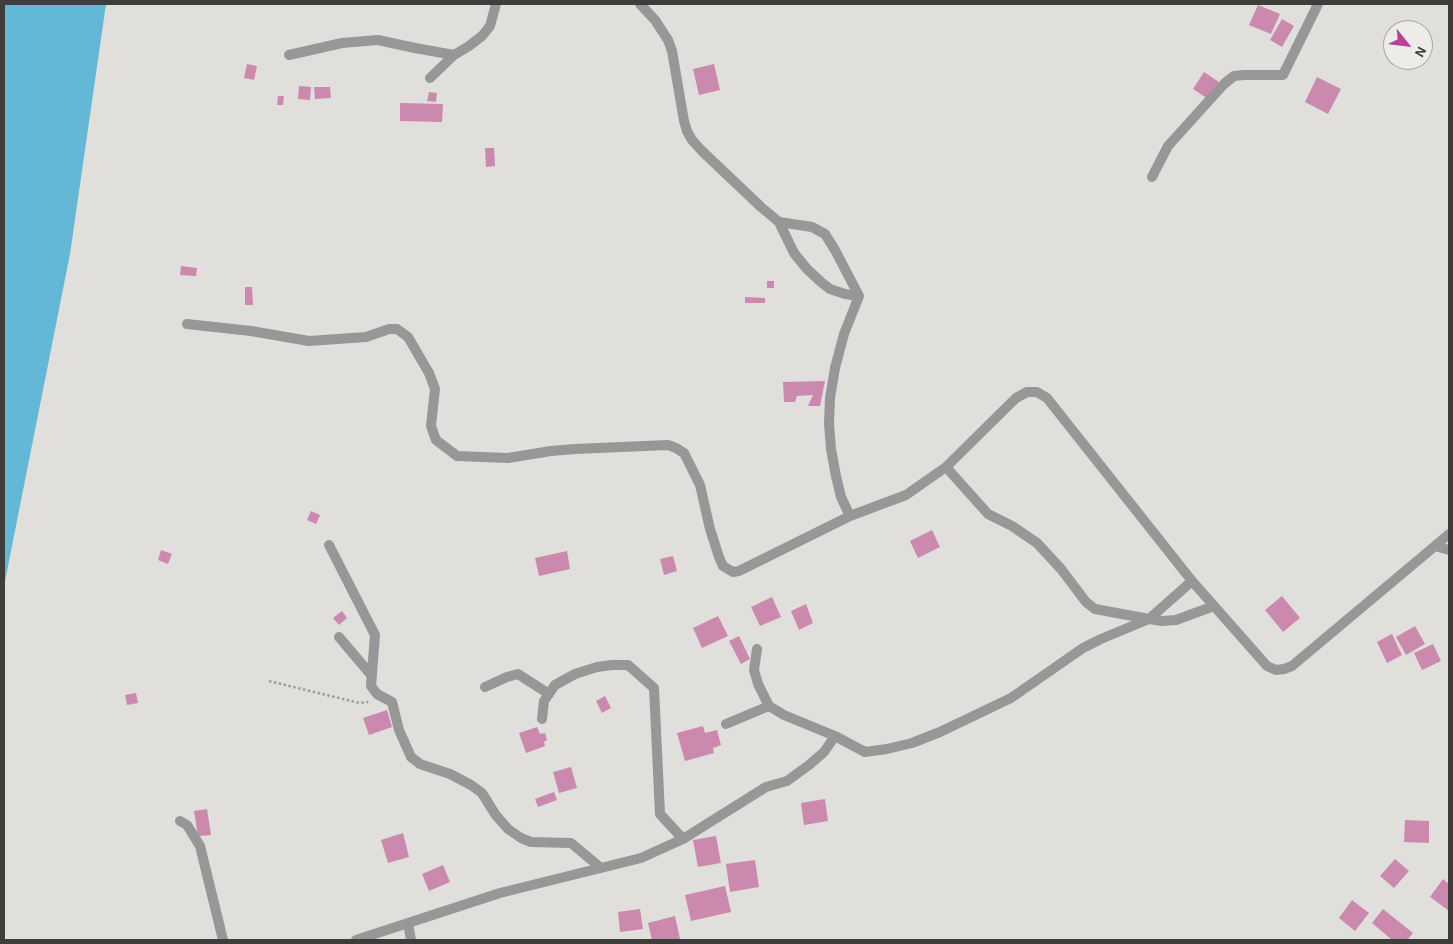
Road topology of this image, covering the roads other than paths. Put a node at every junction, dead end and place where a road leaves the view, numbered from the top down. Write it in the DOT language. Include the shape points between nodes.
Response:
graph roads {
  1 [pos="496,4"];
  2 [pos="640,4"];
  3 [pos="1318,4"];
  4 [pos="454,55"];
  5 [pos="289,56"];
  6 [pos="430,78"];
  7 [pos="1152,177"];
  8 [pos="779,222"];
  9 [pos="858,296"];
  10 [pos="187,324"];
  11 [pos="946,467"];
  12 [pos="850,516"];
  13 [pos="1449,534"];
  14 [pos="329,546"];
  15 [pos="1435,546"];
  16 [pos="1449,550"];
  17 [pos="1192,581"];
  18 [pos="1214,606"];
  19 [pos="1149,619"];
  20 [pos="339,637"];
  21 [pos="757,649"];
  22 [pos="372,676"];
  23 [pos="485,687"];
  24 [pos="549,694"];
  25 [pos="769,706"];
  26 [pos="542,719"];
  27 [pos="726,724"];
  28 [pos="834,736"];
  29 [pos="180,820"];
  30 [pos="683,839"];
  31 [pos="601,868"];
  32 [pos="408,923"];
  33 [pos="223,940"];
  34 [pos="356,940"];
  35 [pos="411,940"];
  1 -- 4 [label="street" via="490,26"];
  2 -- 8 [label="street" via="668,40 684,121 692,140 760,208"];
  3 -- 7 [label="street" via="1283,75 1234,76 1168,146"];
  4 -- 5 [label="street" via="378,40 342,43"];
  4 -- 6 [label="street"];
  8 -- 9 [label="street" via="794,253 807,269 830,289"];
  8 -- 9 [label="street" via="812,227 826,234"];
  9 -- 12 [label="street" via="835,368 829,424 836,476"];
  10 -- 12 [label="street" via="309,341 366,337 389,328 397,329 408,337 435,390 431,426 436,440 457,456 508,458 575,449 668,445 676,448 684,453 700,485 723,566 733,572"];
  11 -- 12 [label="street" via="906,495"];
  11 -- 17 [label="street" via="1016,398 1027,392 1038,392 1047,398"];
  11 -- 19 [label="street" via="988,514 1037,543 1095,609"];
  13 -- 15 [label="street"];
  14 -- 22 [label="street" via="375,635"];
  15 -- 16 [label="street"];
  15 -- 18 [label="street" via="1292,666 1284,669 1267,666"];
  17 -- 18 [label="street"];
  17 -- 19 [label="street"];
  18 -- 19 [label="street" via="1176,620"];
  19 -- 28 [label="street" via="1083,648 1011,698 912,743 865,752"];
  20 -- 22 [label="street"];
  21 -- 25 [label="street" via="754,670"];
  22 -- 31 [label="street" via="371,686 376,694 392,702 399,730 411,757 420,764 471,785 482,794 508,829 521,838 531,842 571,843"];
  23 -- 24 [label="street" via="518,674"];
  24 -- 26 [label="street" via="544,701"];
  24 -- 30 [label="street" via="555,685 576,674 597,666 612,665 628,665 654,688 660,814"];
  25 -- 27 [label="street"];
  25 -- 28 [label="street"];
  28 -- 30 [label="street" via="824,752 787,781 766,787"];
  29 -- 33 [label="street" via="188,825 200,846"];
  30 -- 31 [label="street" via="641,858"];
  31 -- 32 [label="street" via="500,893"];
  32 -- 34 [label="street"];
  32 -- 35 [label="street"];
}
